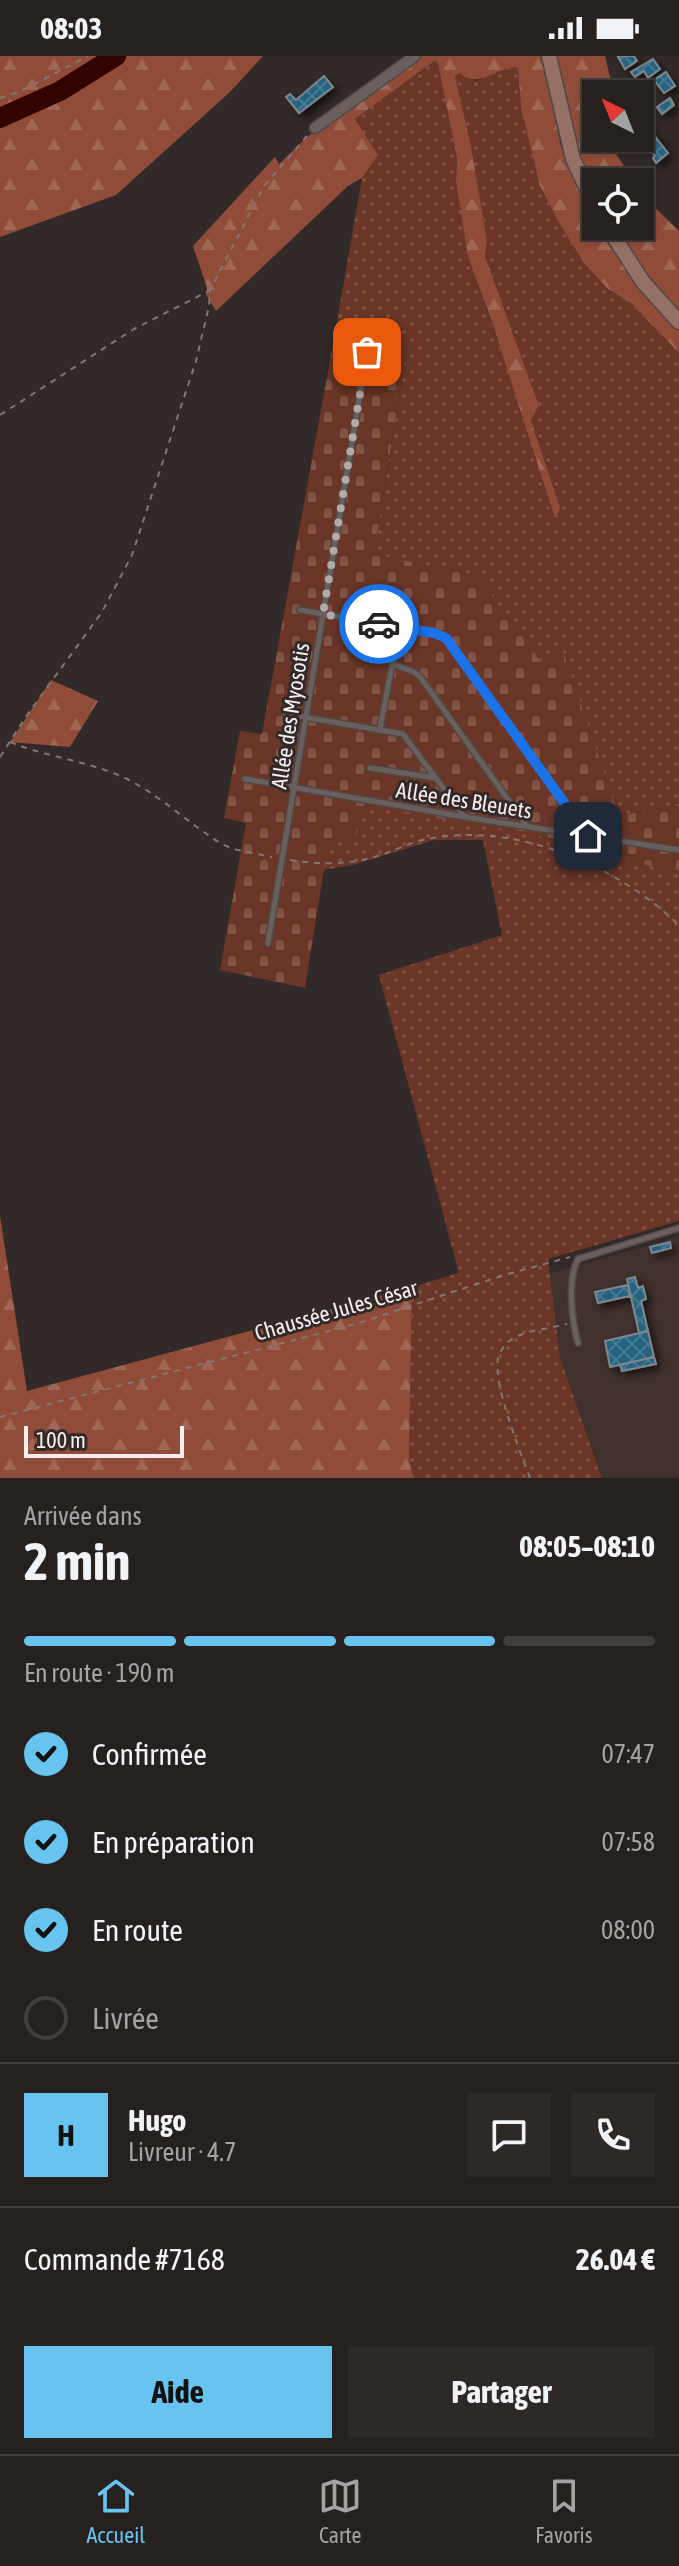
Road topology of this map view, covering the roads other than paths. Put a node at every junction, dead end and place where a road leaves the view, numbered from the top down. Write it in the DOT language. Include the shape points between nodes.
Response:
graph roads {
  1 [pos="415,56"];
  2 [pos="549,56"];
  3 [pos="315,128"];
  4 [pos="582,178"];
  5 [pos="616,240"];
  6 [pos="679,322"];
  7 [pos="367,352"];
  8 [pos="300,610"];
  9 [pos="323,614"];
  10 [pos="399,627"];
  11 [pos="392,664"];
  12 [pos="286,714"];
  13 [pos="306,718"];
  14 [pos="380,729"];
  15 [pos="370,768"];
  16 [pos="436,778"];
  17 [pos="245,779"];
  18 [pos="295,788"];
  19 [pos="465,817"];
  20 [pos="527,827"];
  21 [pos="588,836"];
  22 [pos="679,850"];
  23 [pos="268,943"];
  24 [pos="679,1228"];
  25 [pos="578,1343"];
  1 -- 3 [label="street"];
  2 -- 4 [label="main road"];
  5 -- 6 [label="main road" via="643,282"];
  7 -- 9 [label="lane, Allée des Myosotis"];
  8 -- 9 [label="lane"];
  9 -- 10 [label="lane"];
  9 -- 13 [label="lane, Allée des Myosotis"];
  10 -- 11 [label="lane"];
  10 -- 21 [label="lane" via="446,638"];
  11 -- 14 [label="lane"];
  11 -- 20 [label="lane" via="421,678"];
  12 -- 13 [label="lane"];
  13 -- 14 [label="lane"];
  13 -- 18 [label="lane, Allée des Myosotis"];
  14 -- 16 [label="lane" via="403,734"];
  15 -- 16 [label="lane"];
  16 -- 19 [label="lane"];
  17 -- 18 [label="lane, Allée des Bleuets"];
  18 -- 19 [label="lane, Allée des Bleuets"];
  18 -- 23 [label="lane, Allée des Myosotis"];
  19 -- 20 [label="lane, Allée des Bleuets"];
  20 -- 21 [label="lane, Allée des Bleuets"];
  21 -- 22 [label="lane, Allée des Bleuets"];
  24 -- 25 [label="lane" via="579,1258 573,1323"];
}
